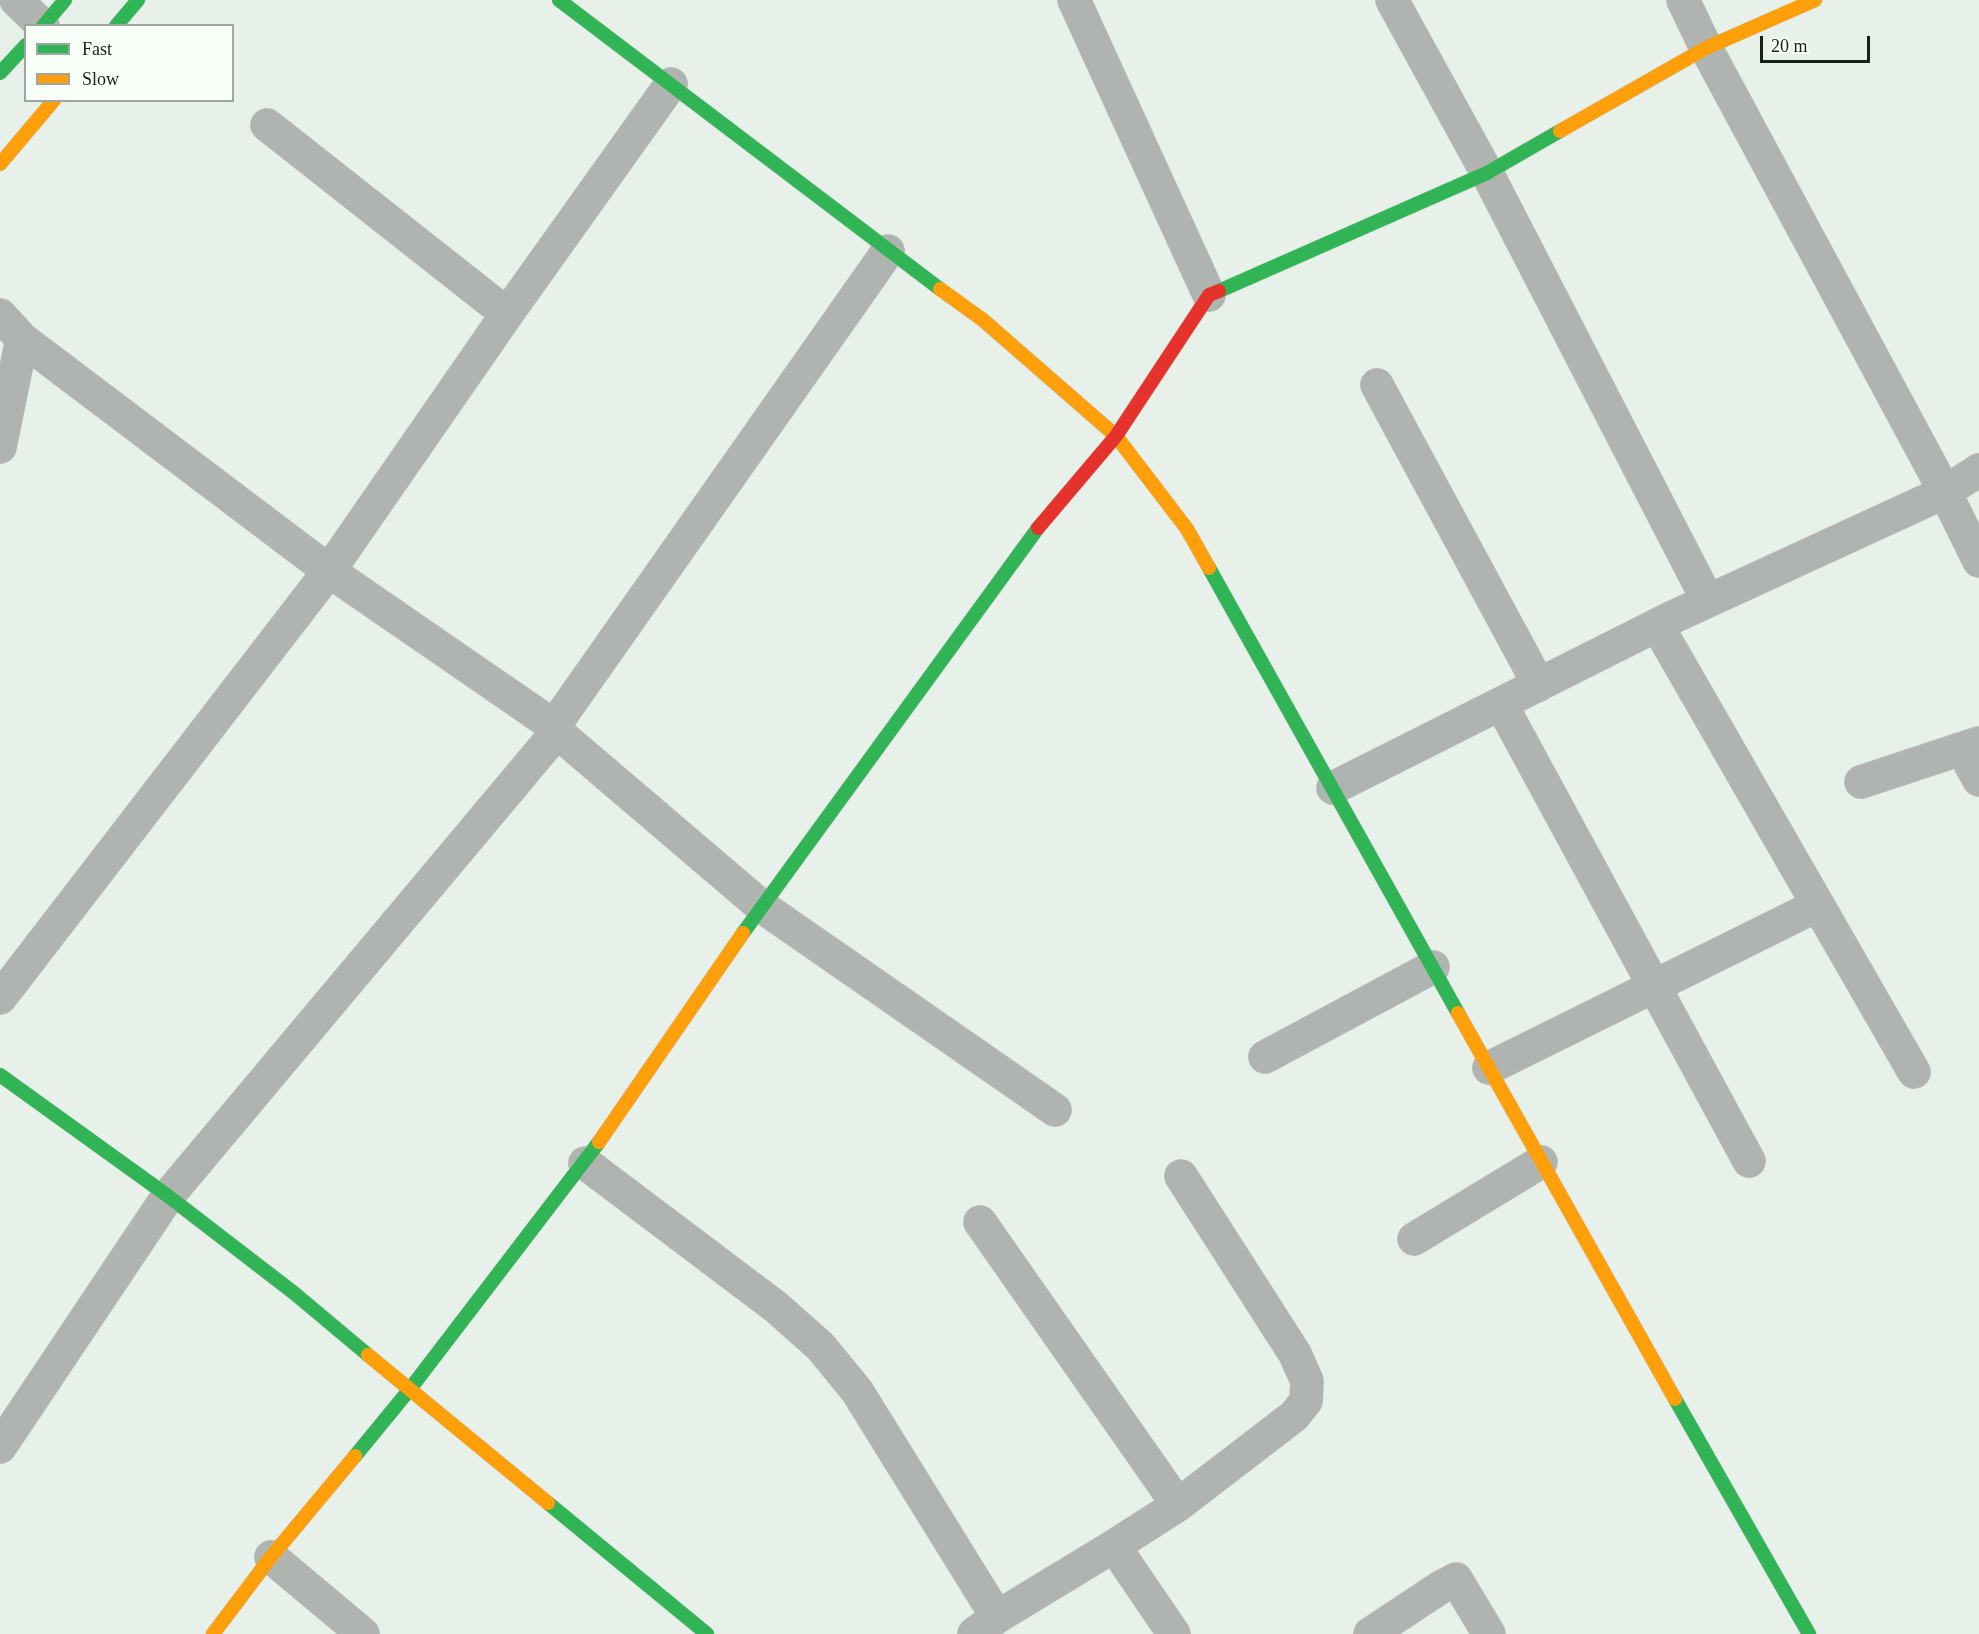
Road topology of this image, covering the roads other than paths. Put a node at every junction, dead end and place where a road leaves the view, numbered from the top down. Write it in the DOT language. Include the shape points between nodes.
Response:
graph roads {
  1 [pos="16,0"];
  2 [pos="64,0"];
  3 [pos="138,0"];
  4 [pos="559,0"];
  5 [pos="1074,0"];
  6 [pos="1392,0"];
  7 [pos="1683,0"];
  8 [pos="1815,0"];
  9 [pos="41,24"];
  10 [pos="45,24"];
  11 [pos="119,24"];
  12 [pos="24,47"];
  13 [pos="1706,48"];
  14 [pos="0,73"];
  15 [pos="671,84"];
  16 [pos="52,102"];
  17 [pos="267,125"];
  18 [pos="0,164"];
  19 [pos="1487,172"];
  20 [pos="888,251"];
  21 [pos="1209,295"];
  22 [pos="507,314"];
  23 [pos="0,315"];
  24 [pos="22,339"];
  25 [pos="1377,385"];
  26 [pos="1116,436"];
  27 [pos="0,447"];
  28 [pos="1979,470"];
  29 [pos="1945,492"];
  30 [pos="1979,561"];
  31 [pos="329,571"];
  32 [pos="1708,601"];
  33 [pos="1657,625"];
  34 [pos="1539,685"];
  35 [pos="1501,704"];
  36 [pos="555,729"];
  37 [pos="1971,746"];
  38 [pos="1979,780"];
  39 [pos="1861,782"];
  40 [pos="1333,788"];
  41 [pos="1818,905"];
  42 [pos="762,906"];
  43 [pos="1433,966"];
  44 [pos="1654,985"];
  45 [pos="0,998"];
  46 [pos="1265,1057"];
  47 [pos="1489,1068"];
  48 [pos="1914,1072"];
  49 [pos="0,1075"];
  50 [pos="1055,1110"];
  51 [pos="1749,1161"];
  52 [pos="585,1162"];
  53 [pos="1541,1162"];
  54 [pos="1181,1176"];
  55 [pos="168,1196"];
  56 [pos="980,1222"];
  57 [pos="1414,1239"];
  58 [pos="410,1389"];
  59 [pos="0,1447"];
  60 [pos="1178,1505"];
  61 [pos="1114,1546"];
  62 [pos="271,1557"];
  63 [pos="985,1625"];
  64 [pos="213,1634"];
  65 [pos="363,1634"];
  66 [pos="707,1634"];
  67 [pos="1174,1634"];
  68 [pos="1370,1634"];
  69 [pos="1489,1634"];
  70 [pos="1809,1634"];
  1 -- 9 [label="street"];
  2 -- 10 [label="street"];
  3 -- 11 [label="street"];
  4 -- 15 [label="street"];
  5 -- 21 [label="street"];
  6 -- 19 [label="street"];
  7 -- 13 [label="street"];
  8 -- 13 [label="street"];
  12 -- 14 [label="street"];
  13 -- 19 [label="street"];
  13 -- 29 [label="street"];
  15 -- 20 [label="street"];
  15 -- 22 [label="street"];
  16 -- 18 [label="street"];
  17 -- 22 [label="street"];
  19 -- 21 [label="street"];
  19 -- 32 [label="street"];
  20 -- 26 [label="street" via="983,320"];
  20 -- 36 [label="street"];
  21 -- 26 [label="street"];
  22 -- 31 [label="street"];
  23 -- 24 [label="street"];
  24 -- 27 [label="street"];
  24 -- 31 [label="street"];
  25 -- 34 [label="street"];
  26 -- 40 [label="street" via="1186,529"];
  26 -- 42 [label="street" via="1035,532"];
  28 -- 29 [label="street"];
  29 -- 30 [label="street"];
  29 -- 32 [label="street"];
  31 -- 36 [label="street"];
  31 -- 45 [label="street"];
  32 -- 33 [label="street"];
  33 -- 34 [label="street"];
  33 -- 41 [label="street"];
  34 -- 35 [label="street"];
  35 -- 40 [label="street"];
  35 -- 44 [label="street"];
  36 -- 42 [label="street"];
  36 -- 55 [label="street"];
  37 -- 38 [label="street"];
  37 -- 39 [label="street"];
  40 -- 43 [label="street"];
  41 -- 44 [label="street"];
  41 -- 48 [label="street"];
  42 -- 50 [label="street"];
  42 -- 52 [label="street"];
  43 -- 46 [label="street"];
  43 -- 47 [label="street"];
  44 -- 47 [label="street"];
  44 -- 51 [label="street"];
  47 -- 53 [label="street"];
  49 -- 55 [label="street"];
  52 -- 58 [label="street"];
  52 -- 63 [label="street" via="776,1307 820,1346 857,1391"];
  53 -- 57 [label="street"];
  53 -- 70 [label="street"];
  54 -- 60 [label="street" via="1295,1354 1307,1381 1306,1401 1294,1416"];
  55 -- 58 [label="street"];
  55 -- 59 [label="street"];
  56 -- 60 [label="street"];
  58 -- 62 [label="street"];
  58 -- 66 [label="street"];
  60 -- 61 [label="street"];
  61 -- 63 [label="street"];
  61 -- 67 [label="street"];
  62 -- 64 [label="street"];
  62 -- 65 [label="street"];
  68 -- 69 [label="street" via="1456,1579"];
}
